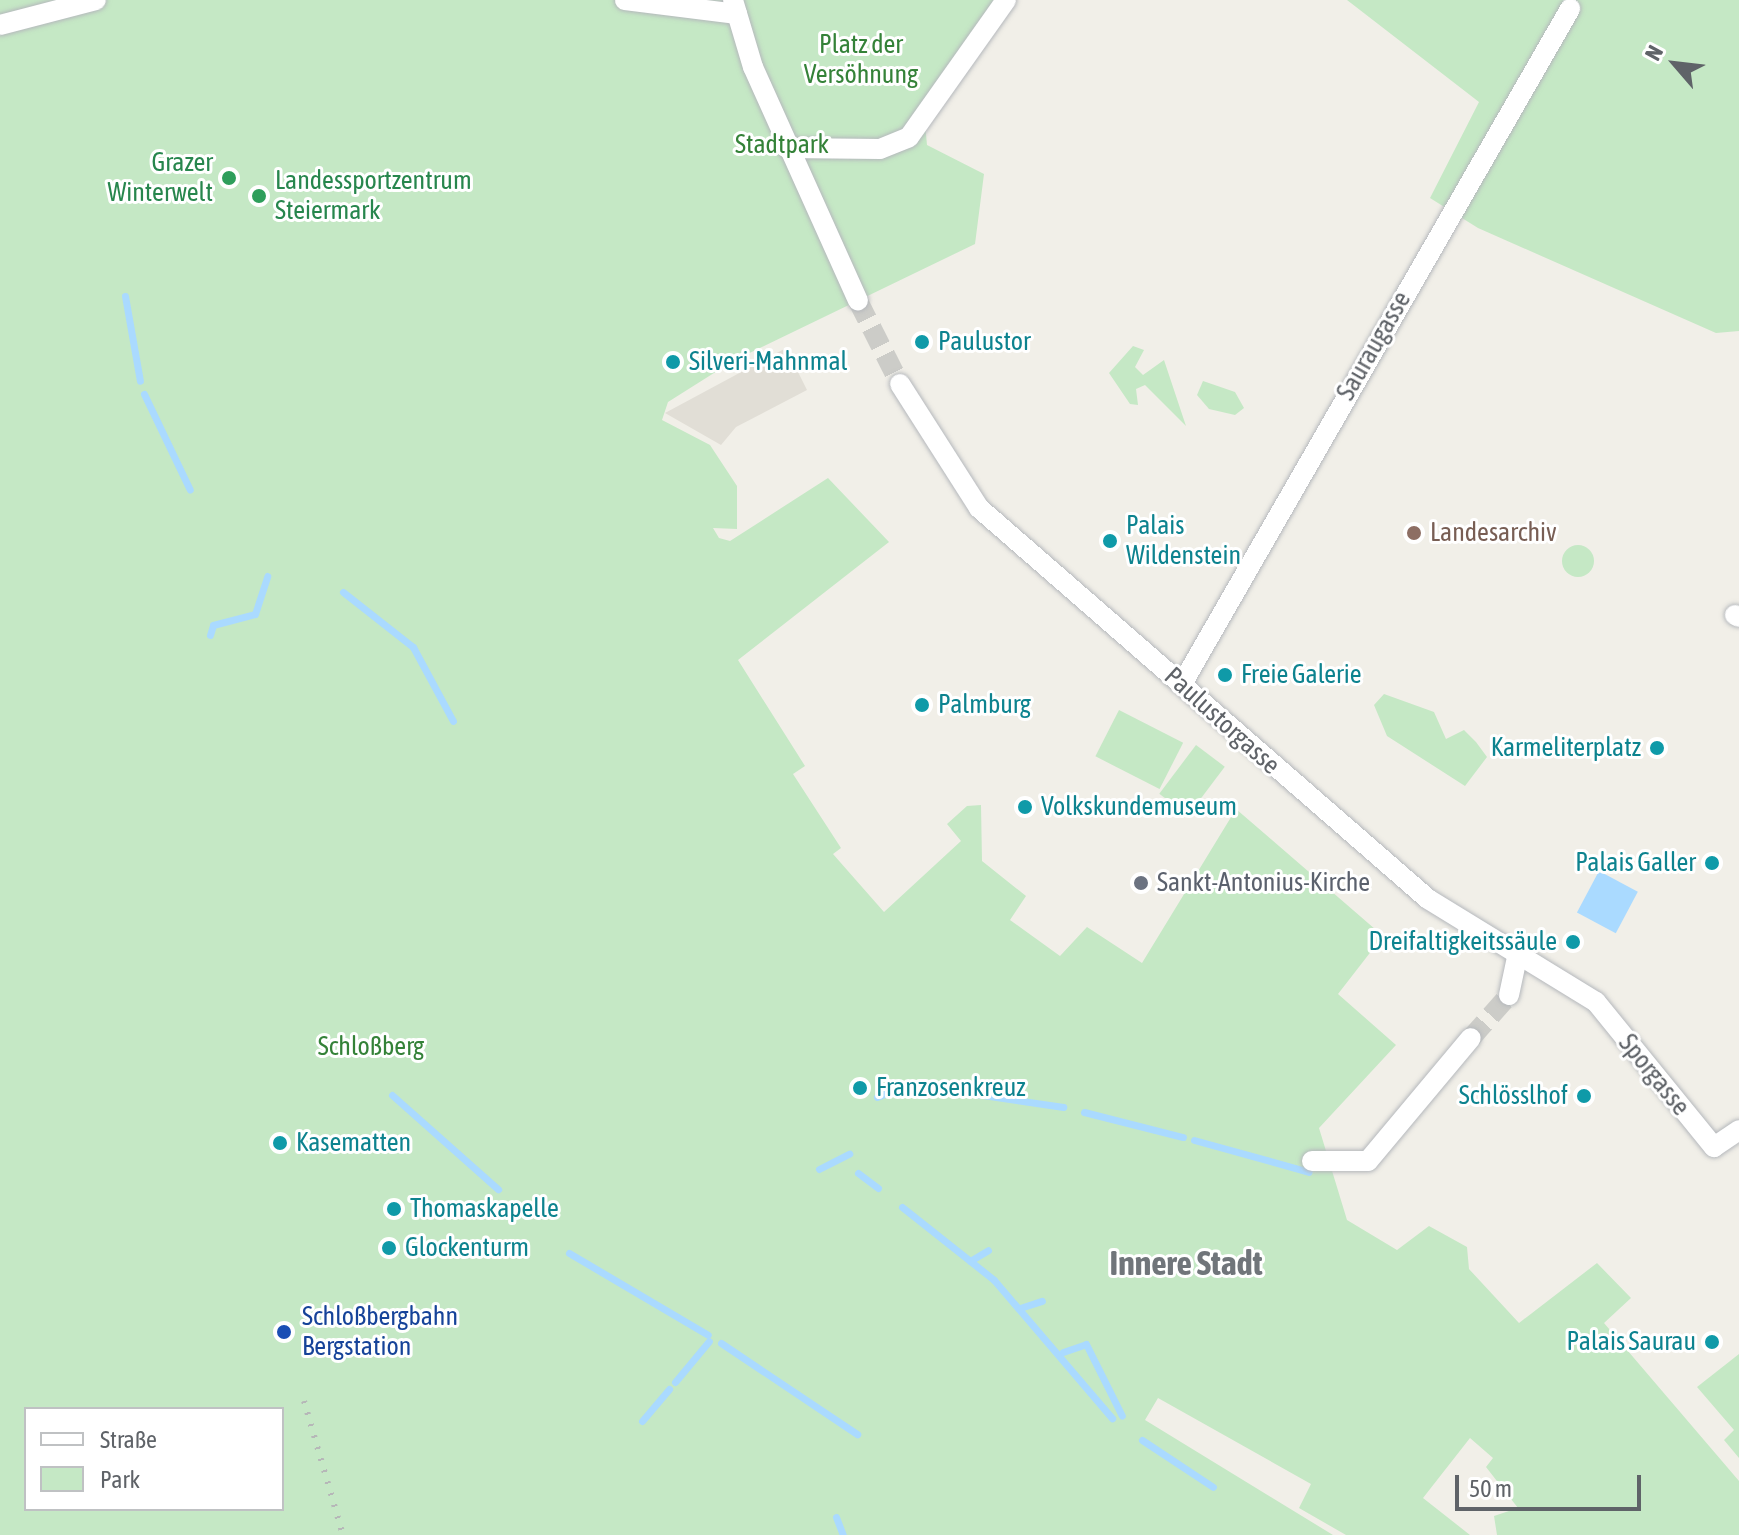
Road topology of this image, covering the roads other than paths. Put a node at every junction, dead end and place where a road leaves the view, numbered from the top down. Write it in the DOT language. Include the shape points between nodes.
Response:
graph roads {
  1 [pos="96,0"];
  2 [pos="625,0"];
  3 [pos="1006,0"];
  4 [pos="735,7"];
  5 [pos="1570,9"];
  6 [pos="0,25"];
  7 [pos="787,148"];
  8 [pos="858,301"];
  9 [pos="900,384"];
  10 [pos="1182,684"];
  11 [pos="1517,957"];
  12 [pos="1509,995"];
  13 [pos="1596,1002"];
  14 [pos="1471,1038"];
  15 [pos="1739,1130"];
  16 [pos="1312,1161"];
  1 -- 6 [label="street"];
  2 -- 4 [label="street"];
  3 -- 7 [label="street" via="909,137 880,149"];
  4 -- 7 [label="street"];
  5 -- 10 [label="street, Sauraugasse"];
  7 -- 8 [label="street"];
  9 -- 10 [label="street, Paulustorgasse" via="979,508"];
  10 -- 11 [label="street, Paulustorgasse" via="1428,899"];
  11 -- 12 [label="street"];
  11 -- 13 [label="street, Paulustorgasse"];
  13 -- 15 [label="street, Sporgasse" via="1714,1147"];
  14 -- 16 [label="street" via="1368,1161"];
}
